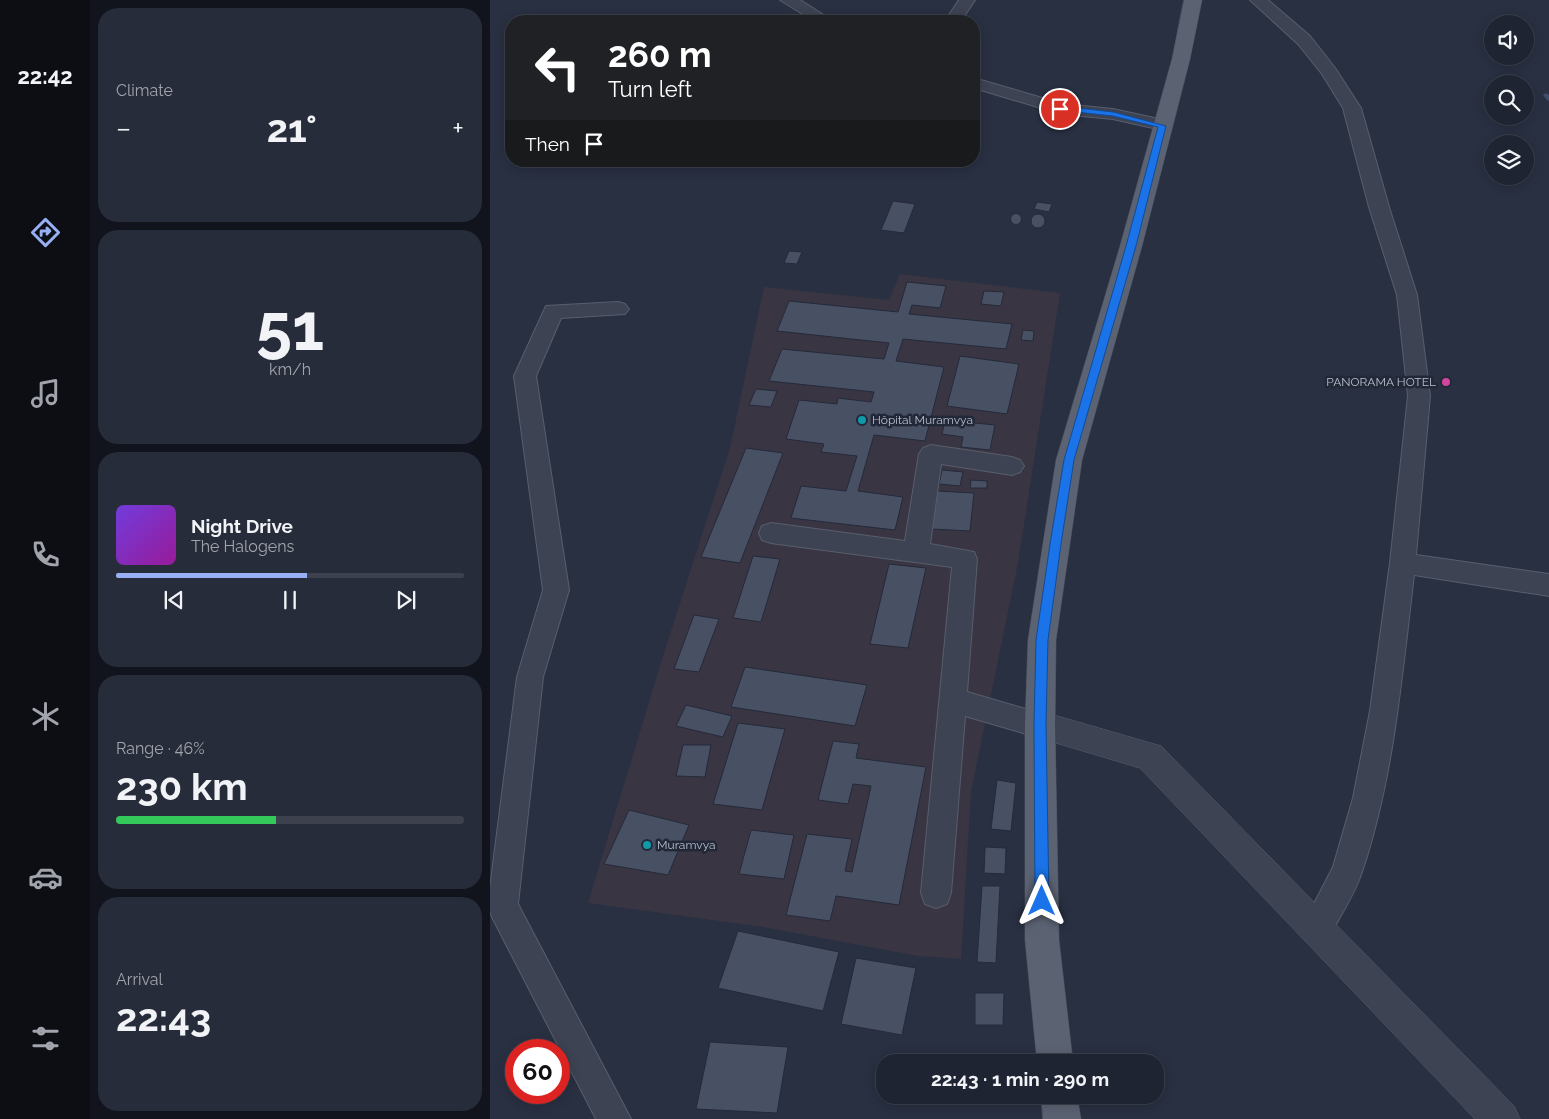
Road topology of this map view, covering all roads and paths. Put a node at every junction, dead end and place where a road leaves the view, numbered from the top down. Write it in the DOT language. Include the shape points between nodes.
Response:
graph roads {
  1 [pos="788,0"];
  2 [pos="967,0"];
  3 [pos="1194,0"];
  4 [pos="1258,0"];
  5 [pos="814,15"];
  6 [pos="957,15"];
  7 [pos="980,85"];
  8 [pos="1162,126"];
  9 [pos="618,309"];
  10 [pos="1012,466"];
  11 [pos="771,533"];
  12 [pos="916,552"];
  13 [pos="1403,563"];
  14 [pos="1549,585"];
  15 [pos="954,701"];
  16 [pos="1040,724"];
  17 [pos="936,893"];
  18 [pos="1316,929"];
  19 [pos="1054,1054"];
  20 [pos="1060,1104"];
  21 [pos="614,1119"];
  22 [pos="1062,1119"];
  23 [pos="1501,1119"];
  1 -- 5 [label="street"];
  2 -- 6 [label="street"];
  3 -- 8 [label="main road"];
  4 -- 13 [label="street" via="1304,40 1352,108 1408,296 1419,396"];
  7 -- 8 [label="street" via="1060,109 1113,114"];
  8 -- 16 [label="main road" via="1069,460 1042,640"];
  9 -- 21 [label="street" via="553,311 525,376 556,590 530,677 503,906"];
  10 -- 12 [label="street" via="931,454"];
  11 -- 12 [label="street"];
  12 -- 15 [label="street" via="965,559"];
  13 -- 14 [label="street"];
  13 -- 18 [label="street" via="1384,711 1367,798 1347,872"];
  15 -- 16 [label="street"];
  15 -- 17 [label="street"];
  16 -- 18 [label="street" via="1150,756"];
  16 -- 19 [label="main road" via="1042,940"];
  18 -- 23 [label="street"];
  20 -- 22 [label="main road"];
}
